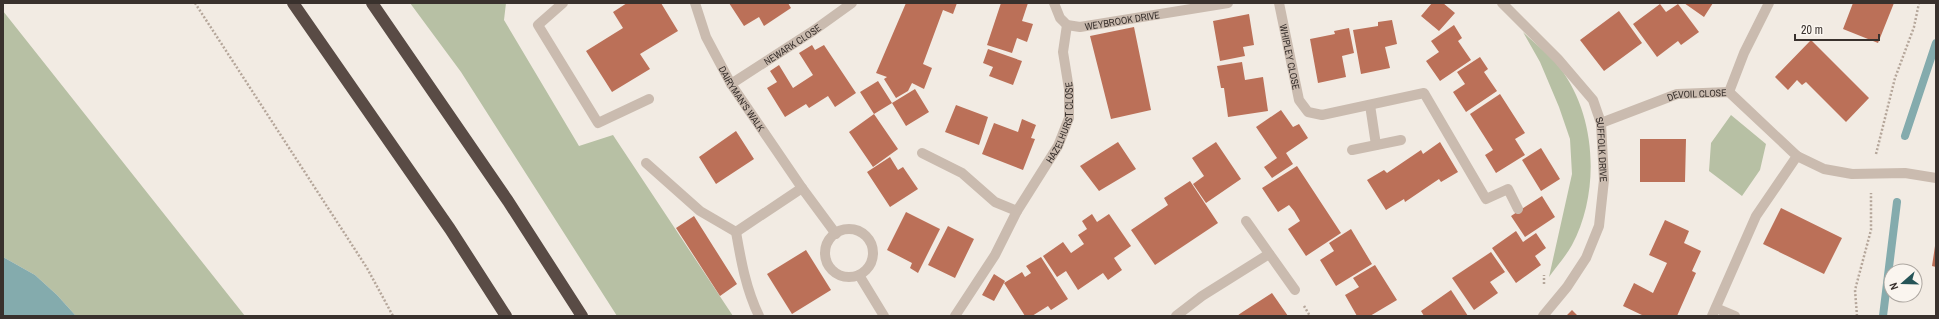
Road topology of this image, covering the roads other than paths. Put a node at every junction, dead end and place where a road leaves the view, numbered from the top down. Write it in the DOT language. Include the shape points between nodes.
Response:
graph roads {
  1 [pos="293,3"];
  2 [pos="372,3"];
  3 [pos="563,3"];
  4 [pos="695,3"];
  5 [pos="852,3"];
  6 [pos="1054,3"];
  7 [pos="1228,3"];
  8 [pos="1279,3"];
  9 [pos="1502,3"];
  10 [pos="1769,3"];
  11 [pos="1170,8"];
  12 [pos="1067,25"];
  13 [pos="731,84"];
  14 [pos="1729,92"];
  15 [pos="649,99"];
  16 [pos="1370,105"];
  17 [pos="1601,123"];
  18 [pos="1401,140"];
  19 [pos="1376,144"];
  20 [pos="1352,150"];
  21 [pos="922,153"];
  22 [pos="1797,156"];
  23 [pos="646,162"];
  24 [pos="1936,178"];
  25 [pos="802,188"];
  26 [pos="1518,209"];
  27 [pos="1017,211"];
  28 [pos="1246,221"];
  29 [pos="736,232"];
  30 [pos="836,234"];
  31 [pos="1269,254"];
  32 [pos="859,275"];
  33 [pos="1294,290"];
  34 [pos="1714,312"];
  35 [pos="506,316"];
  36 [pos="582,316"];
  37 [pos="759,316"];
  38 [pos="884,316"];
  39 [pos="955,316"];
  40 [pos="1176,316"];
  41 [pos="1543,316"];
  42 [pos="1734,316"];
  1 -- 35 [label="highway" via="450,229"];
  2 -- 36 [label="highway" via="508,201"];
  3 -- 15 [label="street" via="538,25 598,123"];
  4 -- 13 [label="street, DAIRYMAN'S WALK" via="706,37"];
  5 -- 13 [label="street, NEWARK CLOSE"];
  6 -- 12 [label="street" via="1060,18"];
  7 -- 11 [label="street, WEYBROOK DRIVE"];
  8 -- 16 [label="street, WHIPLEY CLOSE" via="1299,100 1308,112 1322,115"];
  9 -- 17 [label="street, SUFFOLK DRIVE" via="1558,59 1593,100"];
  10 -- 14 [label="street" via="1744,53"];
  11 -- 12 [label="street, WEYBROOK DRIVE" via="1080,27"];
  12 -- 27 [label="street, HAZELHURST CLOSE" via="1063,52 1069,89 1069,118 1058,146"];
  13 -- 25 [label="street, DAIRYMAN'S WALK"];
  14 -- 17 [label="street, DEVOIL CLOSE" via="1677,94"];
  14 -- 22 [label="street, DEVOIL CLOSE"];
  16 -- 19 [label="street"];
  16 -- 26 [label="street, WHIPLEY CLOSE" via="1424,93 1486,199 1508,189"];
  17 -- 41 [label="street, SUFFOLK DRIVE" via="1604,180 1599,226 1586,258 1567,287"];
  18 -- 19 [label="street"];
  19 -- 20 [label="street"];
  21 -- 27 [label="street" via="962,173 995,202"];
  22 -- 24 [label="street, DEVOIL CLOSE" via="1824,169 1852,174 1905,173"];
  22 -- 34 [label="street" via="1756,216"];
  23 -- 29 [label="street" via="700,211"];
  25 -- 29 [label="street"];
  25 -- 30 [label="street, DAIRYMAN'S WALK"];
  27 -- 39 [label="street, HAZELHURST CLOSE" via="995,255"];
  28 -- 31 [label="street"];
  29 -- 37 [label="street" via="742,266"];
  30 -- 32 [label="street" via="828,243 826,251 830,267 842,276"];
  30 -- 32 [label="street" via="848,229 856,230 869,240 872,246 872,261"];
  31 -- 33 [label="street"];
  31 -- 40 [label="street" via="1202,296"];
  32 -- 38 [label="street"];
  34 -- 42 [label="street"];
}
